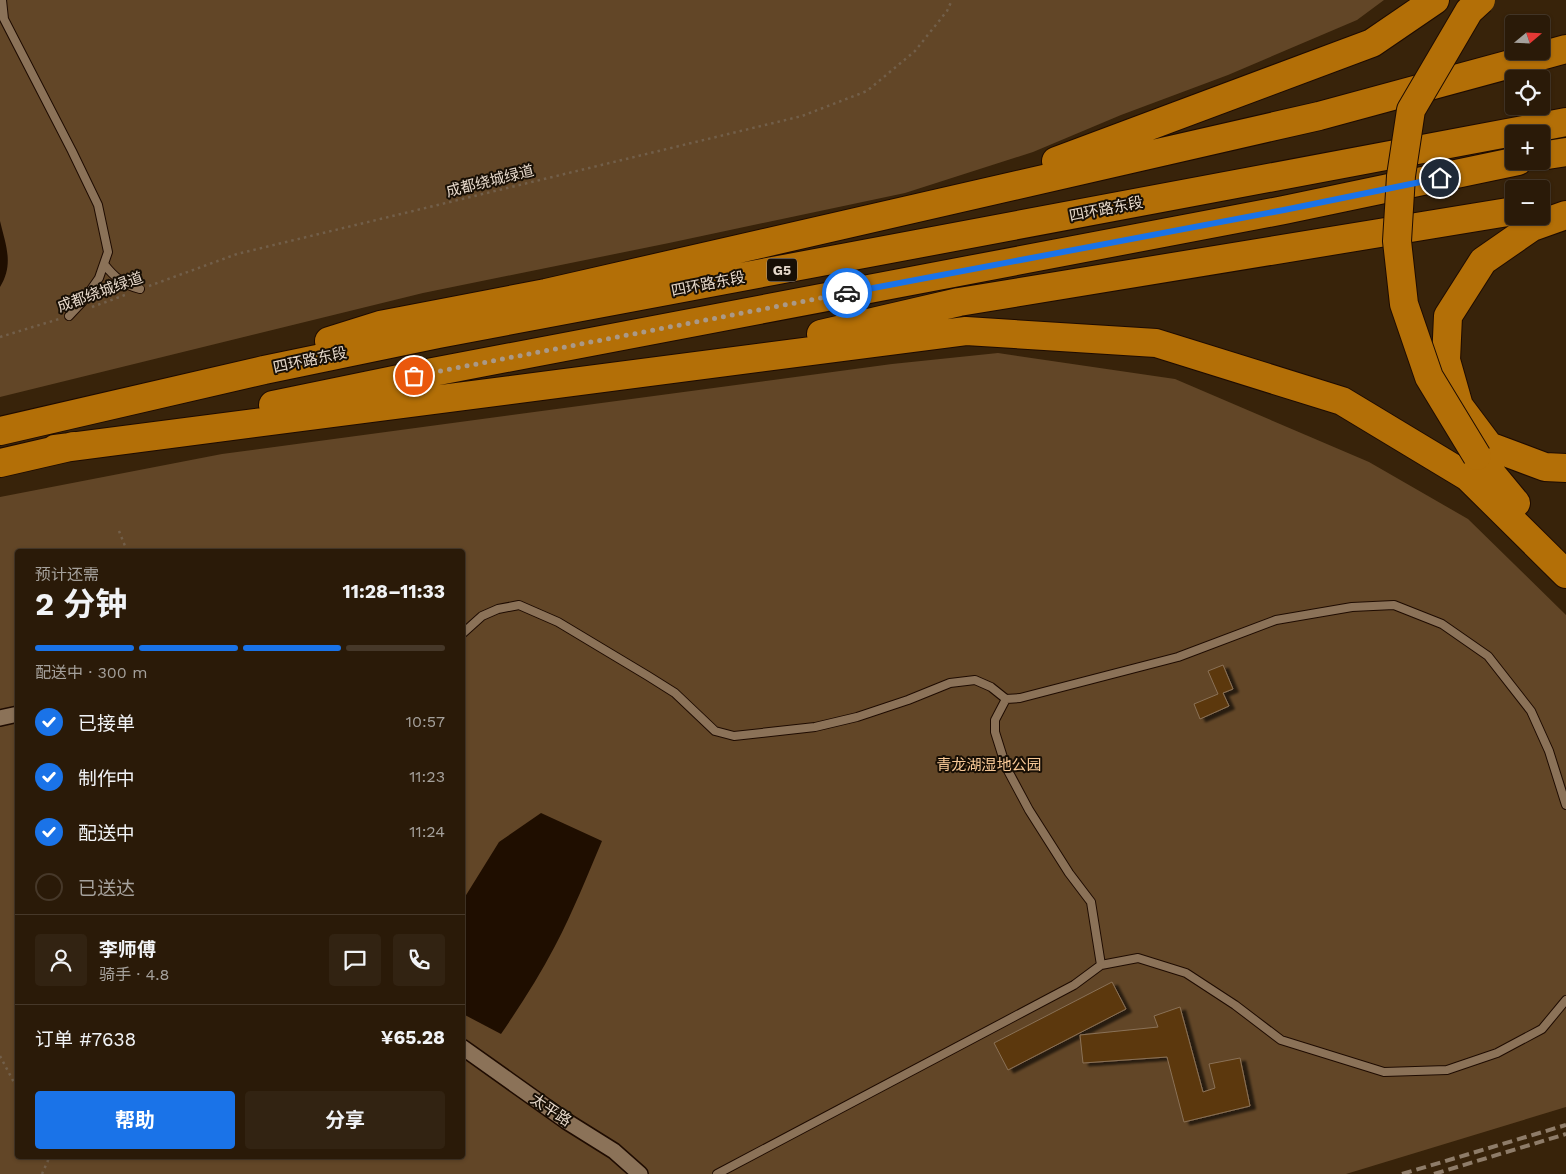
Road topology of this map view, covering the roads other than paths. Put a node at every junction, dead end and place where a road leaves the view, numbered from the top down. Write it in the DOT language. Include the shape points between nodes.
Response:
graph roads {
  1 [pos="2,0"];
  2 [pos="1435,0"];
  3 [pos="1481,0"];
  4 [pos="1566,49"];
  5 [pos="1566,122"];
  6 [pos="1566,152"];
  7 [pos="1550,155"];
  8 [pos="1505,164"];
  9 [pos="1566,202"];
  10 [pos="933,205"];
  11 [pos="1550,205"];
  12 [pos="1505,212"];
  13 [pos="1566,215"];
  14 [pos="104,264"];
  15 [pos="140,289"];
  16 [pos="69,316"];
  17 [pos="664,370"];
  18 [pos="173,391"];
  19 [pos="0,431"];
  20 [pos="55,450"];
  21 [pos="0,463"];
  22 [pos="1566,468"];
  23 [pos="1566,564"];
  24 [pos="1566,574"];
  25 [pos="465,631"];
  26 [pos="1006,699"];
  27 [pos="15,715"];
  28 [pos="0,718"];
  29 [pos="1566,805"];
  30 [pos="1100,965"];
  31 [pos="1566,1000"];
  32 [pos="465,1049"];
  33 [pos="640,1174"];
  34 [pos="717,1174"];
  1 -- 14 [label="lane" via="4,19 98,204 108,252"];
  2 -- 10 [label="highway" via="1372,43"];
  3 -- 23 [label="highway, bridge" via="1469,11 1411,110 1401,176 1397,241 1404,304 1429,377 1478,456"];
  4 -- 10 [label="highway" via="1319,116"];
  5 -- 18 [label="highway, 四环路东段 / G5" via="438,334"];
  6 -- 7 [label="highway"];
  8 -- 20 [label="highway, G5" via="1284,210 433,372"];
  9 -- 11 [label="highway"];
  10 -- 18 [label="highway" via="546,293 380,325"];
  12 -- 17 [label="highway" via="959,302"];
  13 -- 22 [label="highway" via="1532,227 1483,261 1448,316 1446,360 1459,406 1488,446 1545,467"];
  14 -- 15 [label="lane" via="127,286"];
  14 -- 16 [label="lane" via="100,278"];
  17 -- 20 [label="highway"];
  17 -- 24 [label="highway" via="966,331 1156,343 1342,401 1468,477"];
  18 -- 19 [label="highway, 四环路东段 / G5"];
  20 -- 21 [label="highway, G5"];
  25 -- 26 [label="lane" via="482,616 519,605 558,622 648,676 675,693 715,731 734,736 814,727 857,717 950,683 975,680"];
  26 -- 29 [label="lane" via="1178,657 1276,620 1352,607 1394,605 1442,624 1488,656 1531,711 1549,751"];
  26 -- 30 [label="lane" via="995,720 995,732 1006,767 1028,810 1091,902"];
  27 -- 28 [label="street"];
  30 -- 31 [label="lane" via="1138,958 1186,973 1282,1040 1384,1072 1447,1070 1497,1053 1542,1029"];
  30 -- 34 [label="lane" via="1065,990"];
  32 -- 33 [label="street, 太平路" via="566,1121 614,1150"];
}
